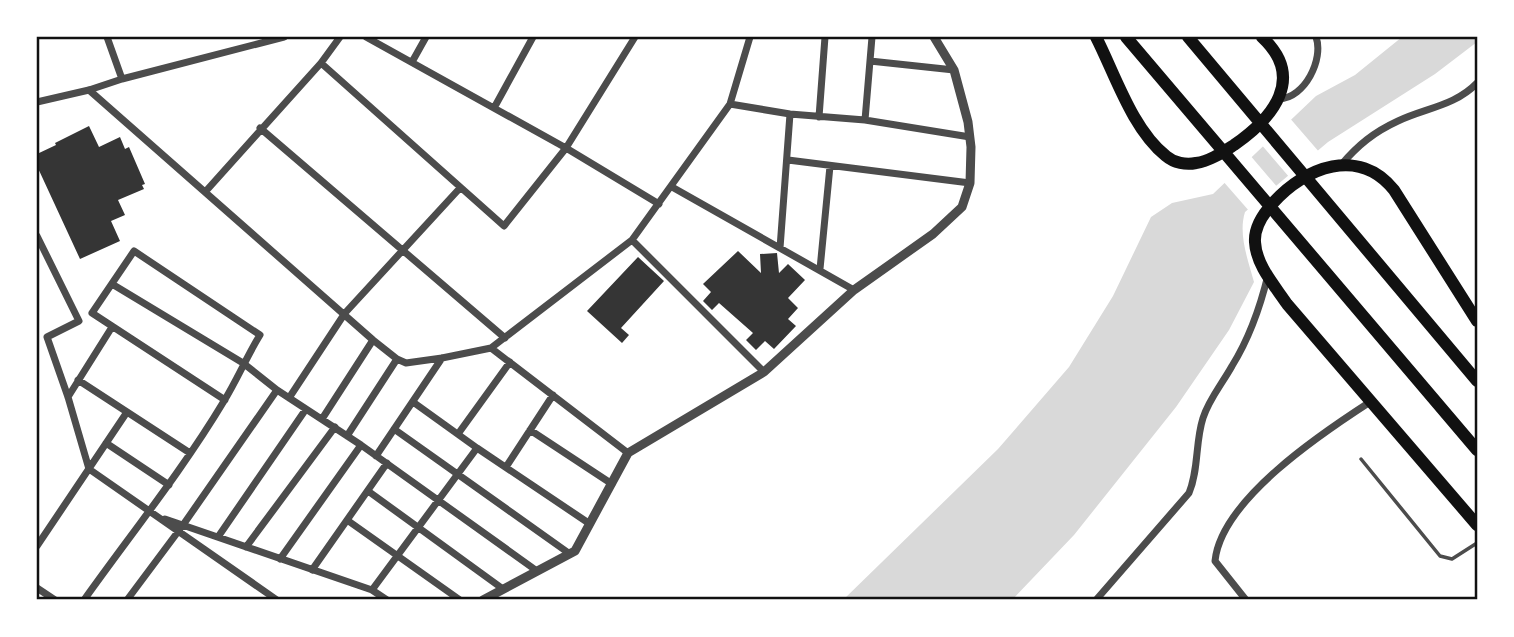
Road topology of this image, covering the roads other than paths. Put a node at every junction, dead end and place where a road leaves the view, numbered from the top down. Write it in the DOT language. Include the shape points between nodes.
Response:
graph roads {
  1 [pos="107,37"];
  2 [pos="284,37"];
  3 [pos="340,37"];
  4 [pos="366,37"];
  5 [pos="426,37"];
  6 [pos="533,37"];
  7 [pos="635,37"];
  8 [pos="750,37"];
  9 [pos="825,37"];
  10 [pos="872,37"];
  11 [pos="934,37"];
  12 [pos="1096,37"];
  13 [pos="1126,37"];
  14 [pos="1188,37"];
  15 [pos="1262,37"];
  16 [pos="1315,37"];
  17 [pos="870,61"];
  18 [pos="412,62"];
  19 [pos="321,63"];
  20 [pos="954,70"];
  21 [pos="122,79"];
  22 [pos="1477,83"];
  23 [pos="89,90"];
  24 [pos="1279,99"];
  25 [pos="37,102"];
  26 [pos="730,104"];
  27 [pos="494,108"];
  28 [pos="790,114"];
  29 [pos="819,117"];
  30 [pos="864,120"];
  31 [pos="260,128"];
  32 [pos="970,137"];
  33 [pos="566,148"];
  34 [pos="788,160"];
  35 [pos="1341,165"];
  36 [pos="830,166"];
  37 [pos="970,183"];
  38 [pos="672,187"];
  39 [pos="460,188"];
  40 [pos="206,191"];
  41 [pos="659,204"];
  42 [pos="37,239"];
  43 [pos="632,240"];
  44 [pos="780,248"];
  45 [pos="404,251"];
  46 [pos="820,270"];
  47 [pos="1268,275"];
  48 [pos="112,284"];
  49 [pos="854,290"];
  50 [pos="75,312"];
  51 [pos="92,313"];
  52 [pos="345,313"];
  53 [pos="1477,321"];
  54 [pos="112,327"];
  55 [pos="505,338"];
  56 [pos="373,340"];
  57 [pos="48,342"];
  58 [pos="37,347"];
  59 [pos="491,348"];
  60 [pos="442,358"];
  61 [pos="397,359"];
  62 [pos="510,362"];
  63 [pos="243,363"];
  64 [pos="764,372"];
  65 [pos="78,380"];
  66 [pos="1477,381"];
  67 [pos="277,390"];
  68 [pos="553,395"];
  69 [pos="68,397"];
  70 [pos="289,398"];
  71 [pos="225,400"];
  72 [pos="413,401"];
  73 [pos="1370,402"];
  74 [pos="306,409"];
  75 [pos="127,412"];
  76 [pos="321,419"];
  77 [pos="334,427"];
  78 [pos="394,429"];
  79 [pos="530,430"];
  80 [pos="458,434"];
  81 [pos="347,436"];
  82 [pos="106,443"];
  83 [pos="361,445"];
  84 [pos="477,448"];
  85 [pos="1477,450"];
  86 [pos="190,453"];
  87 [pos="628,453"];
  88 [pos="376,456"];
  89 [pos="1361,459"];
  90 [pos="387,463"];
  91 [pos="506,467"];
  92 [pos="89,469"];
  93 [pos="458,474"];
  94 [pos="612,484"];
  95 [pos="169,485"];
  96 [pos="368,491"];
  97 [pos="439,501"];
  98 [pos="151,511"];
  99 [pos="347,520"];
  100 [pos="590,524"];
  101 [pos="1477,524"];
  102 [pos="419,528"];
  103 [pos="180,529"];
  104 [pos="218,537"];
  105 [pos="1477,543"];
  106 [pos="37,545"];
  107 [pos="246,547"];
  108 [pos="570,554"];
  109 [pos="399,555"];
  110 [pos="280,559"];
  111 [pos="312,570"];
  112 [pos="537,571"];
  113 [pos="37,588"];
  114 [pos="503,589"];
  115 [pos="372,590"];
  116 [pos="88,599"];
  117 [pos="55,600"];
  118 [pos="127,600"];
  119 [pos="277,600"];
  120 [pos="387,600"];
  121 [pos="460,600"];
  122 [pos="483,600"];
  123 [pos="1096,600"];
  124 [pos="1246,600"];
  1 -- 21 [label="street"];
  2 -- 21 [label="street"];
  3 -- 19 [label="street"];
  4 -- 18 [label="street"];
  5 -- 18 [label="street"];
  6 -- 27 [label="street"];
  7 -- 33 [label="street"];
  8 -- 26 [label="street"];
  9 -- 29 [label="street"];
  10 -- 17 [label="street"];
  11 -- 20 [label="street"];
  12 -- 24 [label="highway" via="1143,130 1166,156 1179,163 1200,162 1226,150 1266,119"];
  13 -- 85 [label="highway"];
  14 -- 66 [label="highway"];
  15 -- 24 [label="highway" via="1282,67"];
  16 -- 24 [label="street" via="1317,62 1296,93"];
  17 -- 20 [label="street"];
  17 -- 30 [label="street"];
  18 -- 27 [label="street"];
  19 -- 31 [label="street"];
  19 -- 39 [label="street"];
  20 -- 32 [label="street"];
  21 -- 23 [label="street"];
  22 -- 35 [label="street" via="1467,94 1367,137"];
  23 -- 25 [label="street"];
  23 -- 40 [label="street"];
  26 -- 28 [label="street"];
  26 -- 38 [label="street"];
  27 -- 33 [label="street"];
  28 -- 29 [label="street"];
  28 -- 34 [label="street"];
  29 -- 30 [label="street"];
  30 -- 32 [label="street"];
  31 -- 40 [label="street"];
  31 -- 45 [label="street"];
  32 -- 37 [label="street"];
  33 -- 39 [label="street" via="504,226"];
  33 -- 41 [label="street"];
  34 -- 36 [label="street"];
  34 -- 44 [label="street"];
  35 -- 47 [label="highway" via="1325,167 1294,184 1262,217 1255,245"];
  35 -- 53 [label="highway" via="1363,168 1388,183"];
  36 -- 37 [label="street"];
  36 -- 46 [label="street"];
  37 -- 49 [label="street" via="966,199 950,220"];
  38 -- 41 [label="street"];
  38 -- 44 [label="street"];
  39 -- 45 [label="street"];
  40 -- 52 [label="street"];
  41 -- 43 [label="street"];
  42 -- 50 [label="street"];
  43 -- 55 [label="street"];
  43 -- 64 [label="street"];
  44 -- 46 [label="street"];
  45 -- 52 [label="street"];
  45 -- 55 [label="street"];
  46 -- 49 [label="street"];
  47 -- 73 [label="highway"];
  47 -- 123 [label="street" via="1251,330 1202,420 1189,493"];
  48 -- 51 [label="street"];
  48 -- 63 [label="street"];
  48 -- 63 [label="street" via="134,251 260,335"];
  49 -- 64 [label="street"];
  50 -- 51 [label="street"];
  50 -- 57 [label="street" via="79,321 47,337"];
  51 -- 54 [label="street"];
  52 -- 56 [label="street"];
  52 -- 70 [label="street"];
  54 -- 65 [label="street"];
  54 -- 71 [label="street"];
  55 -- 59 [label="street"];
  56 -- 61 [label="street"];
  56 -- 76 [label="street"];
  57 -- 58 [label="street"];
  57 -- 69 [label="street"];
  59 -- 60 [label="street"];
  59 -- 62 [label="street"];
  60 -- 61 [label="street" via="407,363"];
  60 -- 72 [label="street"];
  61 -- 81 [label="street"];
  62 -- 68 [label="street"];
  62 -- 80 [label="street"];
  63 -- 67 [label="street"];
  63 -- 71 [label="street"];
  64 -- 87 [label="street"];
  65 -- 69 [label="street"];
  65 -- 75 [label="street"];
  67 -- 70 [label="street"];
  67 -- 103 [label="street"];
  68 -- 79 [label="street"];
  68 -- 87 [label="street"];
  69 -- 92 [label="street"];
  70 -- 74 [label="street"];
  71 -- 86 [label="street"];
  72 -- 78 [label="street"];
  72 -- 80 [label="street"];
  73 -- 101 [label="highway"];
  73 -- 124 [label="street" via="1309,442 1255,493 1223,532 1215,561"];
  74 -- 76 [label="street"];
  74 -- 104 [label="street"];
  75 -- 82 [label="street"];
  75 -- 86 [label="street"];
  76 -- 77 [label="street"];
  77 -- 81 [label="street"];
  77 -- 107 [label="street"];
  78 -- 88 [label="street"];
  78 -- 93 [label="street"];
  79 -- 91 [label="street"];
  79 -- 94 [label="street"];
  80 -- 84 [label="street"];
  81 -- 83 [label="street"];
  82 -- 92 [label="street"];
  82 -- 95 [label="street"];
  83 -- 88 [label="street"];
  83 -- 110 [label="street"];
  84 -- 91 [label="street"];
  84 -- 93 [label="street"];
  86 -- 95 [label="street"];
  87 -- 94 [label="street"];
  88 -- 90 [label="street"];
  89 -- 105 [label="lane" via="1440,556 1452,559"];
  90 -- 96 [label="street"];
  90 -- 97 [label="street"];
  91 -- 100 [label="street"];
  92 -- 98 [label="street"];
  92 -- 106 [label="street"];
  93 -- 97 [label="street"];
  93 -- 108 [label="street"];
  94 -- 100 [label="street"];
  95 -- 98 [label="street"];
  96 -- 99 [label="street"];
  96 -- 102 [label="street"];
  97 -- 102 [label="street"];
  97 -- 112 [label="street"];
  98 -- 103 [label="street"];
  98 -- 116 [label="street"];
  99 -- 109 [label="street"];
  99 -- 111 [label="street"];
  100 -- 108 [label="street"];
  102 -- 109 [label="street"];
  102 -- 114 [label="street"];
  103 -- 104 [label="street"];
  103 -- 118 [label="street"];
  103 -- 119 [label="street"];
  104 -- 107 [label="street"];
  107 -- 110 [label="street"];
  108 -- 112 [label="street"];
  109 -- 115 [label="street"];
  109 -- 121 [label="street"];
  110 -- 111 [label="street"];
  111 -- 115 [label="street"];
  112 -- 114 [label="street"];
  113 -- 117 [label="street"];
  114 -- 122 [label="street"];
  115 -- 120 [label="street"];
}
